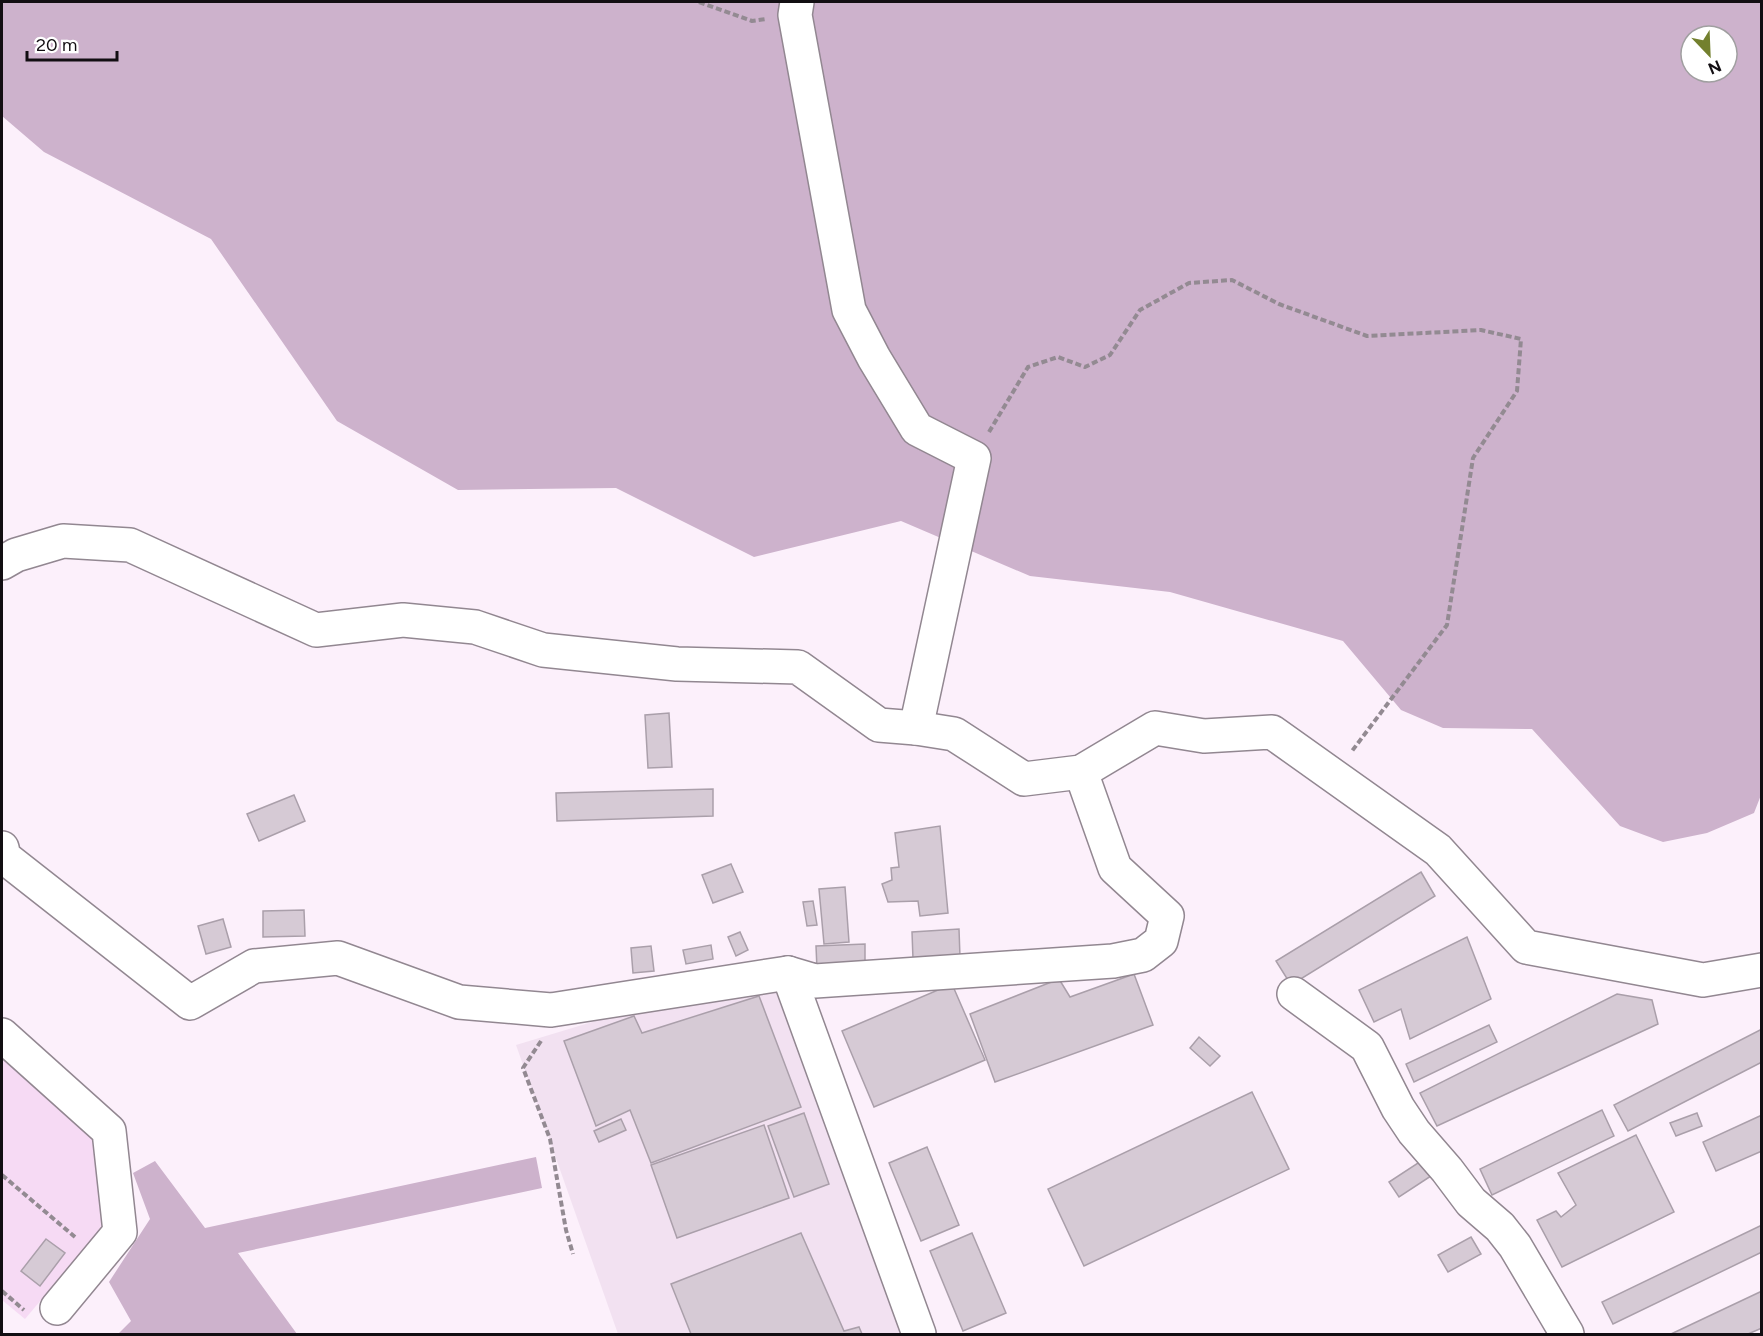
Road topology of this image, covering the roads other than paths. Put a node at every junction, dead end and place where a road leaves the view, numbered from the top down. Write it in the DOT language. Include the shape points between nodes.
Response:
graph roads {
  1 [pos="796,8"];
  2 [pos="2,563"];
  3 [pos="916,728"];
  4 [pos="1081,772"];
  5 [pos="2,857"];
  6 [pos="1761,970"];
  7 [pos="788,973"];
  8 [pos="1294,994"];
  9 [pos="2,1035"];
  10 [pos="57,1308"];
  11 [pos="919,1335"];
  12 [pos="1567,1335"];
  1 -- 3 [label="street" via="849,310 917,429 974,458"];
  2 -- 3 [label="street" via="63,541 130,545 316,630 403,620 475,627 543,650 677,664 798,667 879,726"];
  3 -- 4 [label="street" via="954,735 1024,779"];
  4 -- 6 [label="street" via="1155,728 1204,736 1272,732 1438,850 1526,947 1703,980"];
  4 -- 7 [label="street" via="1115,868 1167,916 1161,941 1143,955 1113,961 815,981"];
  5 -- 7 [label="street" via="190,1003 254,966 338,958 459,1002 551,1010"];
  7 -- 11 [label="street"];
  8 -- 12 [label="street" via="1367,1047 1414,1132 1471,1202 1515,1246"];
  9 -- 10 [label="street" via="109,1131 120,1232"];
}
